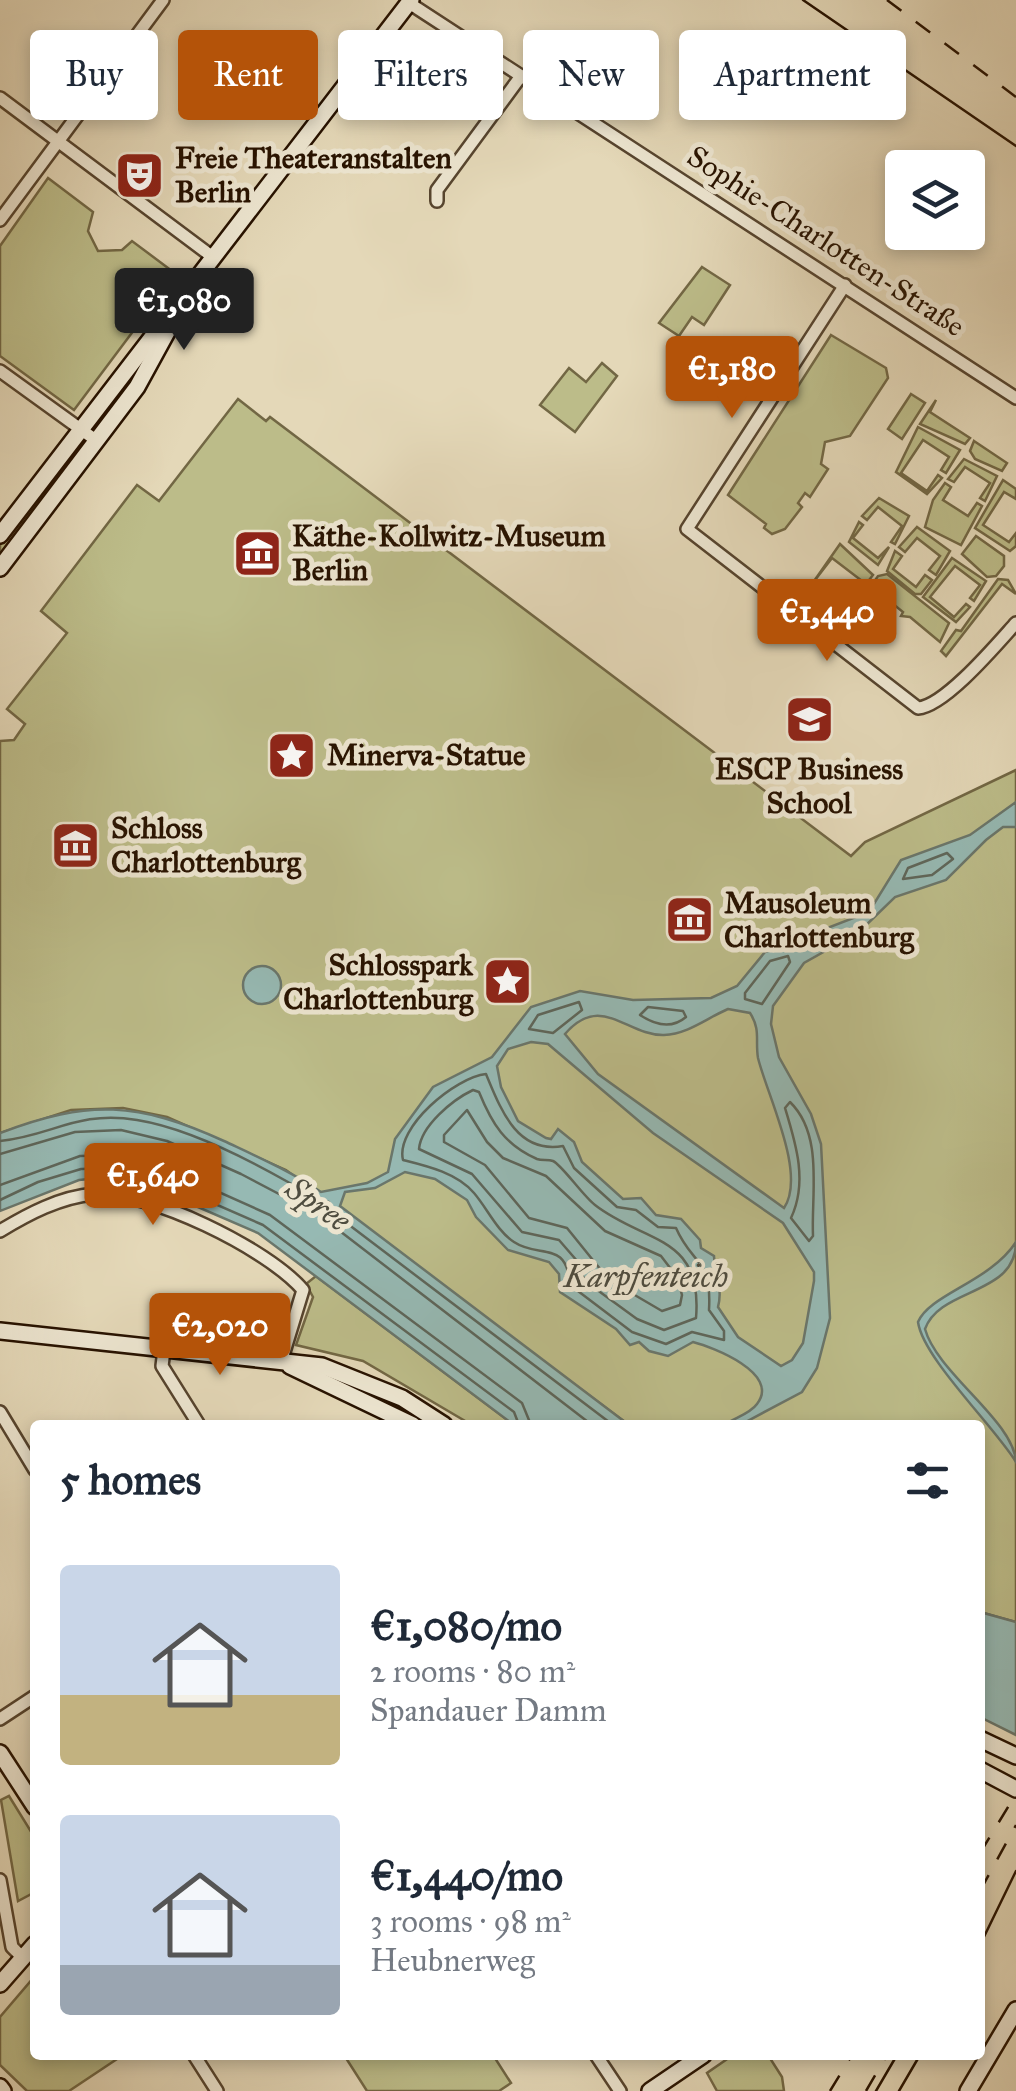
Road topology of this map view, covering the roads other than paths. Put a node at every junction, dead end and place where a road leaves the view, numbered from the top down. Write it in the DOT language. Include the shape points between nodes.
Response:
graph roads {
  1 [pos="163,0"];
  2 [pos="408,1"];
  3 [pos="522,76"];
  4 [pos="0,98"];
  5 [pos="58,140"];
  6 [pos="437,201"];
  7 [pos="0,220"];
  8 [pos="214,258"];
  9 [pos="844,285"];
  10 [pos="185,297"];
  11 [pos="0,371"];
  12 [pos="1016,398"];
  13 [pos="81,429"];
  14 [pos="97,441"];
  15 [pos="0,535"];
  16 [pos="0,568"];
  17 [pos="1016,622"];
  18 [pos="0,1231"];
  19 [pos="0,1331"];
  20 [pos="164,1350"];
  21 [pos="282,1362"];
  22 [pos="0,1412"];
  23 [pos="195,1420"];
  24 [pos="403,1420"];
  25 [pos="436,1420"];
  26 [pos="30,1462"];
  27 [pos="30,1699"];
  28 [pos="0,1719"];
  29 [pos="985,1740"];
  30 [pos="1016,1756"];
  31 [pos="2,1760"];
  32 [pos="985,1773"];
  33 [pos="1016,1789"];
  34 [pos="30,1801"];
  35 [pos="0,1880"];
  36 [pos="30,1950"];
  37 [pos="23,1958"];
  38 [pos="0,1984"];
  39 [pos="1016,2010"];
  40 [pos="197,2060"];
  41 [pos="599,2060"];
  42 [pos="697,2060"];
  43 [pos="659,2089"];
  44 [pos="217,2091"];
  45 [pos="620,2091"];
  46 [pos="968,2091"];
  1 -- 5 [label="street"];
  2 -- 3 [label="street, Sophie-Charlotten-Straße"];
  2 -- 8 [label="main road"];
  3 -- 6 [label="street" via="437,190"];
  3 -- 9 [label="street, Sophie-Charlotten-Straße"];
  4 -- 5 [label="street"];
  5 -- 7 [label="street"];
  5 -- 8 [label="street"];
  8 -- 10 [label="main road"];
  9 -- 12 [label="street, Sophie-Charlotten-Straße"];
  9 -- 17 [label="street" via="687,529 924,708"];
  10 -- 13 [label="main road"];
  10 -- 14 [label="main road" via="149,368"];
  11 -- 13 [label="street"];
  13 -- 14 [label="street"];
  13 -- 15 [label="main road"];
  14 -- 16 [label="main road"];
  18 -- 21 [label="street" via="59,1202 111,1194 151,1204 249,1248 303,1290"];
  19 -- 20 [label="main road"];
  20 -- 21 [label="main road"];
  20 -- 23 [label="street" via="162,1366"];
  21 -- 24 [label="main road"];
  21 -- 25 [label="main road" via="358,1379"];
  22 -- 26 [label="street"];
  27 -- 28 [label="street"];
  29 -- 30 [label="main road"];
  31 -- 34 [label="main road"];
  32 -- 33 [label="main road"];
  35 -- 37 [label="street" via="12,1947"];
  36 -- 37 [label="main road"];
  37 -- 38 [label="main road"];
  39 -- 46 [label="main road"];
  40 -- 44 [label="street"];
  41 -- 45 [label="street"];
  42 -- 43 [label="main road"];
}
